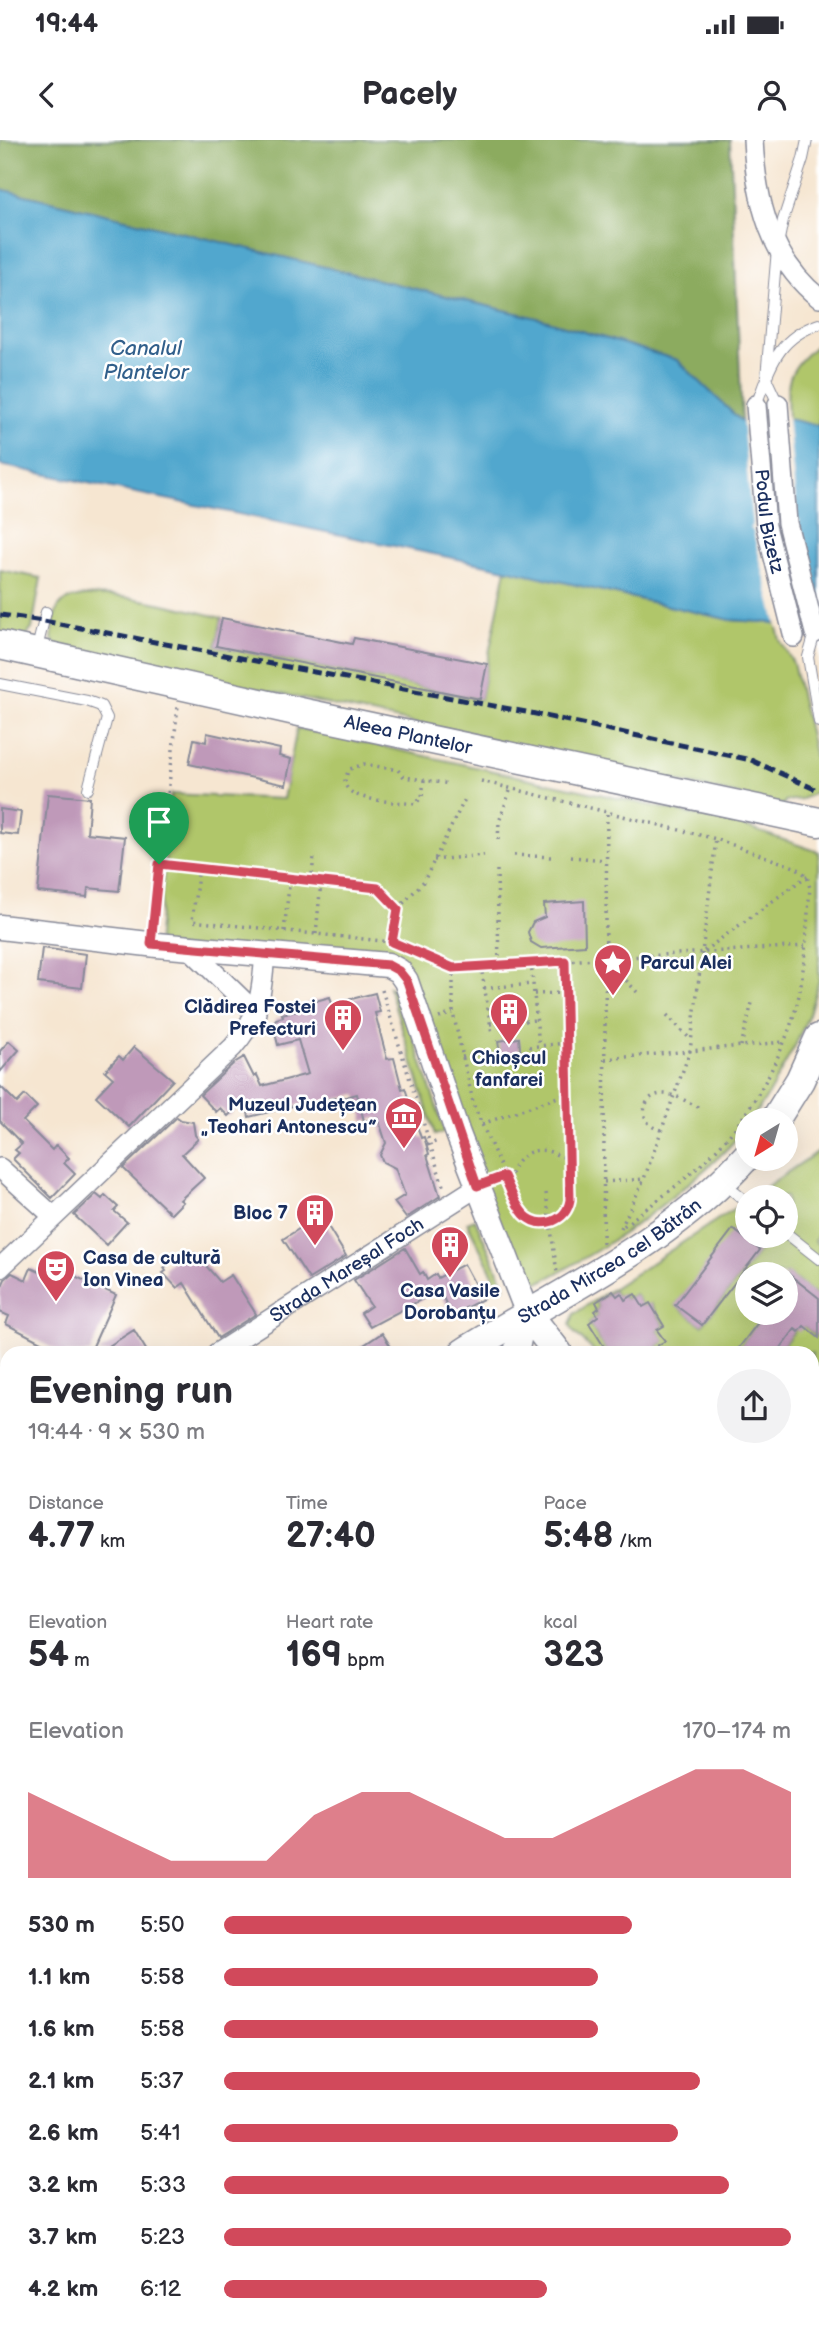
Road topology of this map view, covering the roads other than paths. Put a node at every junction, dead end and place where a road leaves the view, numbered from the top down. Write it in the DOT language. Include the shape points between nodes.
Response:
graph roads {
  1 [pos="753,140"];
  2 [pos="807,140"];
  3 [pos="777,248"];
  4 [pos="819,298"];
  5 [pos="819,324"];
  6 [pos="766,378"];
  7 [pos="778,404"];
  8 [pos="756,405"];
  9 [pos="46,612"];
  10 [pos="815,633"];
  11 [pos="794,638"];
  12 [pos="0,645"];
  13 [pos="36,652"];
  14 [pos="808,657"];
  15 [pos="0,684"];
  16 [pos="819,722"];
  17 [pos="88,789"];
  18 [pos="819,822"];
  19 [pos="0,926"];
  20 [pos="190,948"];
  21 [pos="273,954"];
  22 [pos="256,1013"];
  23 [pos="819,1038"];
  24 [pos="782,1108"];
  25 [pos="0,1168"];
  26 [pos="735,1170"];
  27 [pos="723,1183"];
  28 [pos="477,1186"];
  29 [pos="735,1192"];
  30 [pos="53,1216"];
  31 [pos="798,1242"];
  32 [pos="819,1259"];
  33 [pos="0,1268"];
  34 [pos="528,1314"];
  35 [pos="228,1346"];
  36 [pos="475,1346"];
  37 [pos="517,1346"];
  38 [pos="553,1346"];
  1 -- 3 [label="street" via="756,178"];
  2 -- 3 [label="lane"];
  3 -- 4 [label="street"];
  3 -- 6 [label="lane"];
  5 -- 6 [label="lane" via="789,340"];
  6 -- 7 [label="lane"];
  6 -- 8 [label="lane"];
  7 -- 10 [label="street, Podul Bizetz" via="787,523"];
  8 -- 11 [label="street, Podul Bizetz" via="766,526"];
  9 -- 13 [label="lane"];
  10 -- 14 [label="lane"];
  11 -- 14 [label="lane"];
  12 -- 13 [label="main road, Aleea Plantelor"];
  13 -- 18 [label="main road, Aleea Plantelor"];
  14 -- 16 [label="lane"];
  15 -- 17 [label="lane" via="101,706 107,718"];
  19 -- 20 [label="street"];
  20 -- 21 [label="street"];
  20 -- 22 [label="street"];
  21 -- 22 [label="street"];
  21 -- 28 [label="street" via="390,953 407,981"];
  22 -- 30 [label="street" via="233,1047"];
  23 -- 24 [label="main road"];
  25 -- 30 [label="street"];
  26 -- 27 [label="main road, Strada Mircea cel Bătrân"];
  27 -- 29 [label="lane"];
  27 -- 34 [label="main road, Strada Mircea cel Bătrân" via="665,1230"];
  28 -- 34 [label="street"];
  28 -- 35 [label="street, Strada Mareșal Foch"];
  30 -- 33 [label="street"];
  31 -- 32 [label="lane"];
  34 -- 36 [label="main road, Strada Mircea cel Bătrân"];
  34 -- 37 [label="street"];
  34 -- 38 [label="main road"];
}
